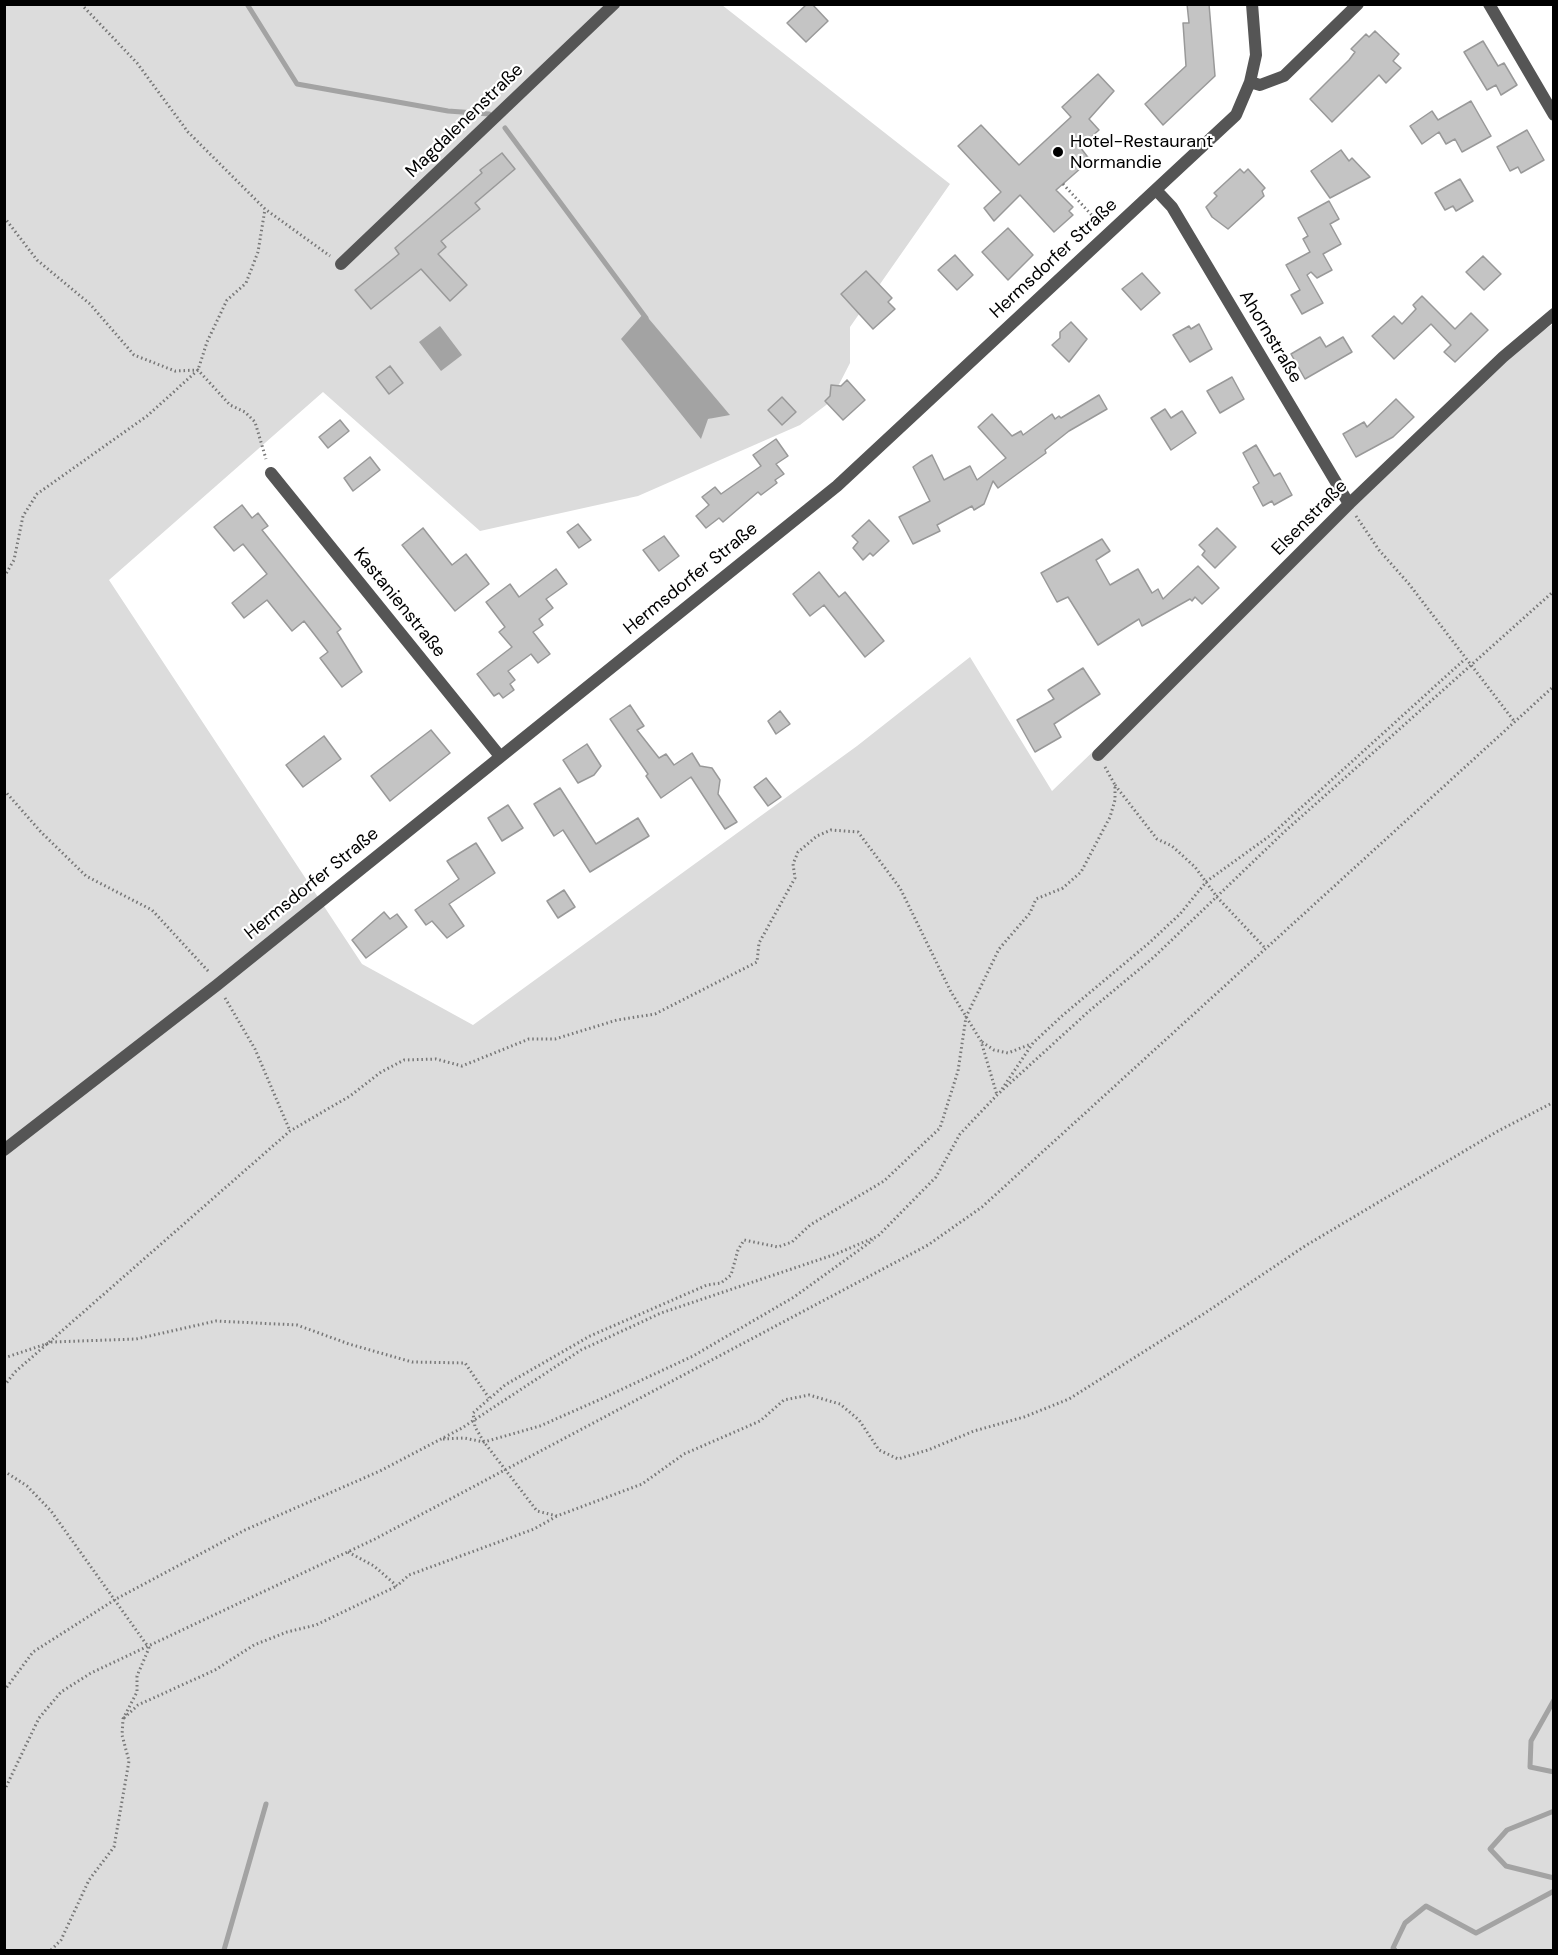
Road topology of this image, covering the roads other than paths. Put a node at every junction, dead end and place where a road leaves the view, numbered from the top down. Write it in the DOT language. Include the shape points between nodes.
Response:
graph roads {
  1 [pos="614,4"];
  2 [pos="1252,4"];
  3 [pos="1358,4"];
  4 [pos="1489,4"];
  5 [pos="1250,82"];
  6 [pos="1554,115"];
  7 [pos="1157,191"];
  8 [pos="341,264"];
  9 [pos="1554,314"];
  10 [pos="271,473"];
  11 [pos="1349,504"];
  12 [pos="499,755"];
  13 [pos="1098,756"];
  14 [pos="4,1150"];
  1 -- 8 [label="street, Magdalenenstraße"];
  2 -- 5 [label="street, Hermsdorfer Straße" via="1256,55"];
  3 -- 5 [label="street" via="1284,76 1260,85"];
  4 -- 6 [label="street"];
  5 -- 7 [label="street, Hermsdorfer Straße" via="1236,115"];
  7 -- 11 [label="street, Ahornstraße" via="1172,207"];
  7 -- 12 [label="street, Hermsdorfer Straße" via="837,486"];
  9 -- 11 [label="street, Elsenstraße" via="1503,357"];
  10 -- 12 [label="street, Kastanienstraße"];
  11 -- 13 [label="street, Elsenstraße"];
  12 -- 14 [label="street, Hermsdorfer Straße" via="217,985"];
}
